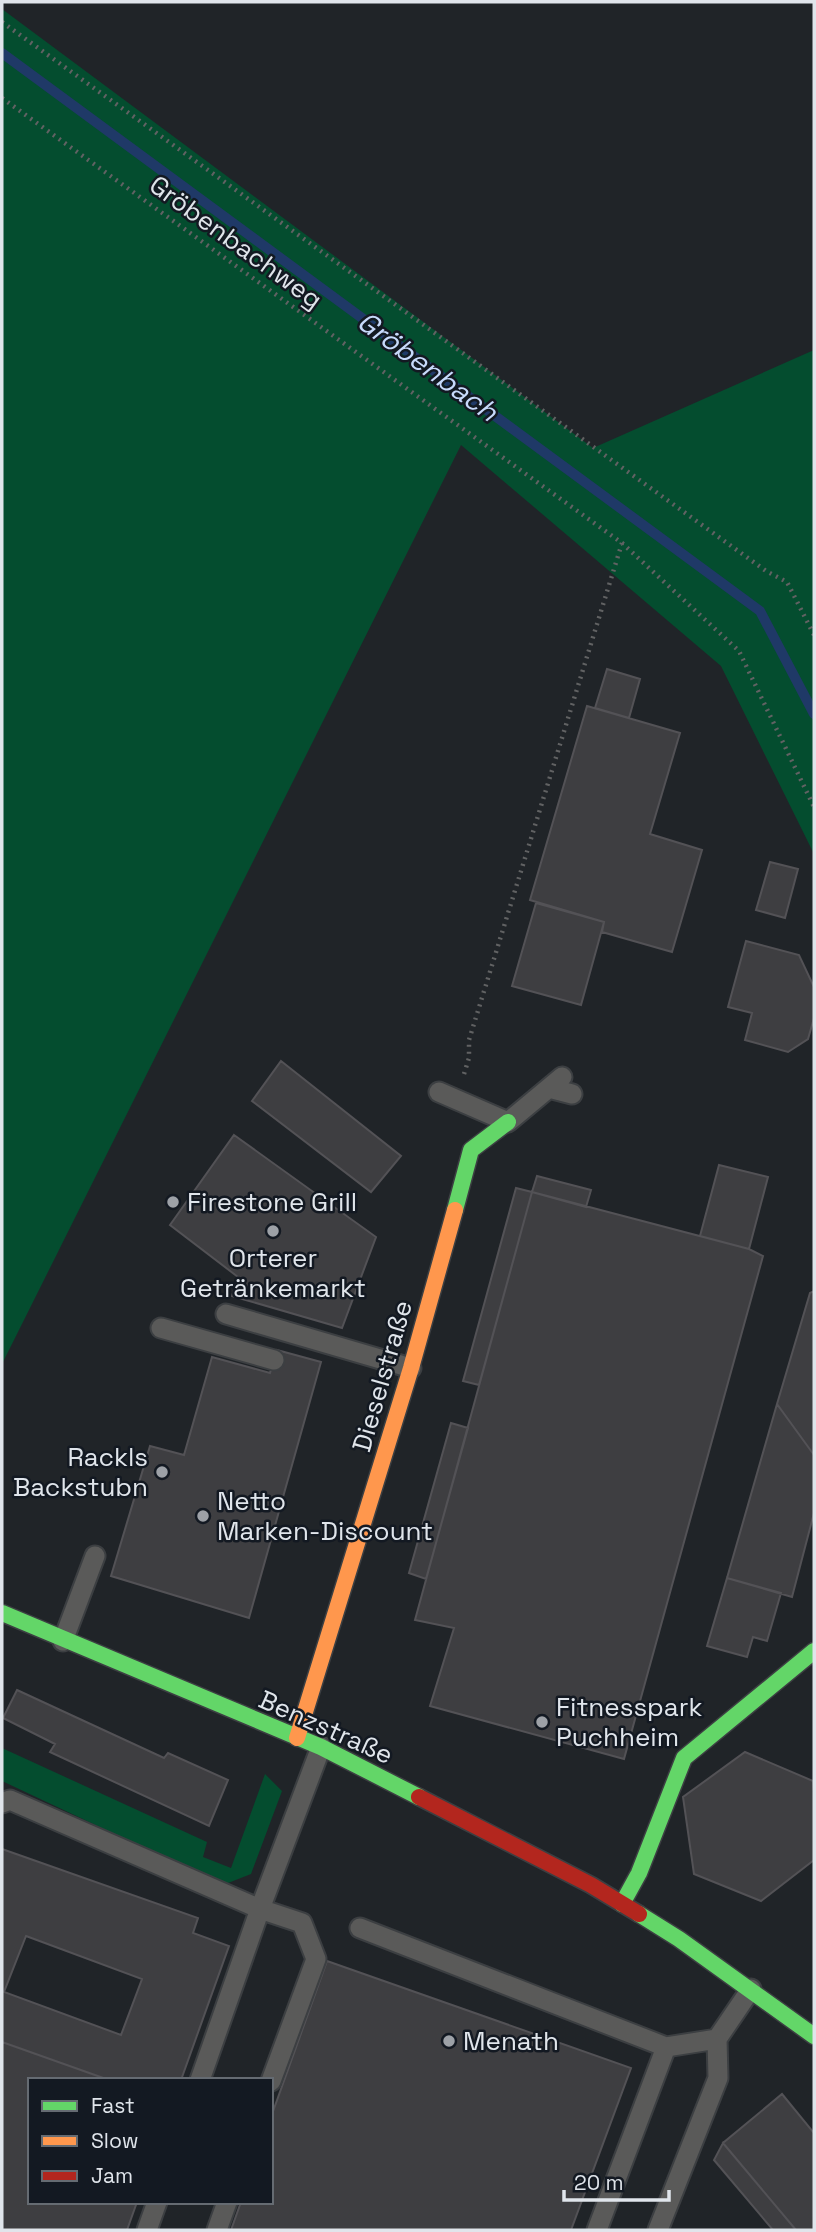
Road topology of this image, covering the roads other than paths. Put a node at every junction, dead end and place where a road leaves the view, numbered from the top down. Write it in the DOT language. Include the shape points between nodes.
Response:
graph roads {
  1 [pos="561,1086"];
  2 [pos="448,1095"];
  3 [pos="508,1122"];
  4 [pos="226,1314"];
  5 [pos="161,1328"];
  6 [pos="274,1360"];
  7 [pos="411,1368"];
  8 [pos="95,1556"];
  9 [pos="2,1613"];
  10 [pos="63,1641"];
  11 [pos="814,1651"];
  12 [pos="297,1738"];
  13 [pos="321,1747"];
  14 [pos="2,1803"];
  15 [pos="622,1904"];
  16 [pos="260,1909"];
  17 [pos="360,1928"];
  18 [pos="751,1989"];
  19 [pos="814,2036"];
  20 [pos="717,2039"];
  21 [pos="666,2046"];
  22 [pos="201,2078"];
  23 [pos="272,2078"];
  24 [pos="156,2204"];
  25 [pos="226,2204"];
  26 [pos="147,2230"];
  27 [pos="217,2230"];
  28 [pos="597,2230"];
  29 [pos="657,2230"];
  1 -- 3 [label="lane"];
  2 -- 3 [label="lane"];
  3 -- 7 [label="street, Dieselstraße" via="471,1150"];
  4 -- 7 [label="lane"];
  5 -- 6 [label="lane"];
  7 -- 12 [label="street, Dieselstraße"];
  8 -- 10 [label="lane"];
  9 -- 10 [label="street, Benzstraße"];
  10 -- 12 [label="street, Benzstraße"];
  11 -- 15 [label="street" via="684,1758 639,1873"];
  12 -- 13 [label="street, Benzstraße"];
  13 -- 15 [label="street, Benzstraße"];
  13 -- 16 [label="lane"];
  14 -- 16 [label="lane" via="10,1800"];
  15 -- 18 [label="street, Benzstraße"];
  16 -- 22 [label="lane"];
  16 -- 23 [label="lane" via="302,1923 316,1959"];
  17 -- 21 [label="lane"];
  18 -- 19 [label="street, Benzstraße"];
  18 -- 20 [label="lane"];
  20 -- 21 [label="lane"];
  20 -- 29 [label="lane" via="718,2078"];
  21 -- 28 [label="lane"];
  24 -- 26 [label="lane"];
  25 -- 27 [label="lane"];
}
